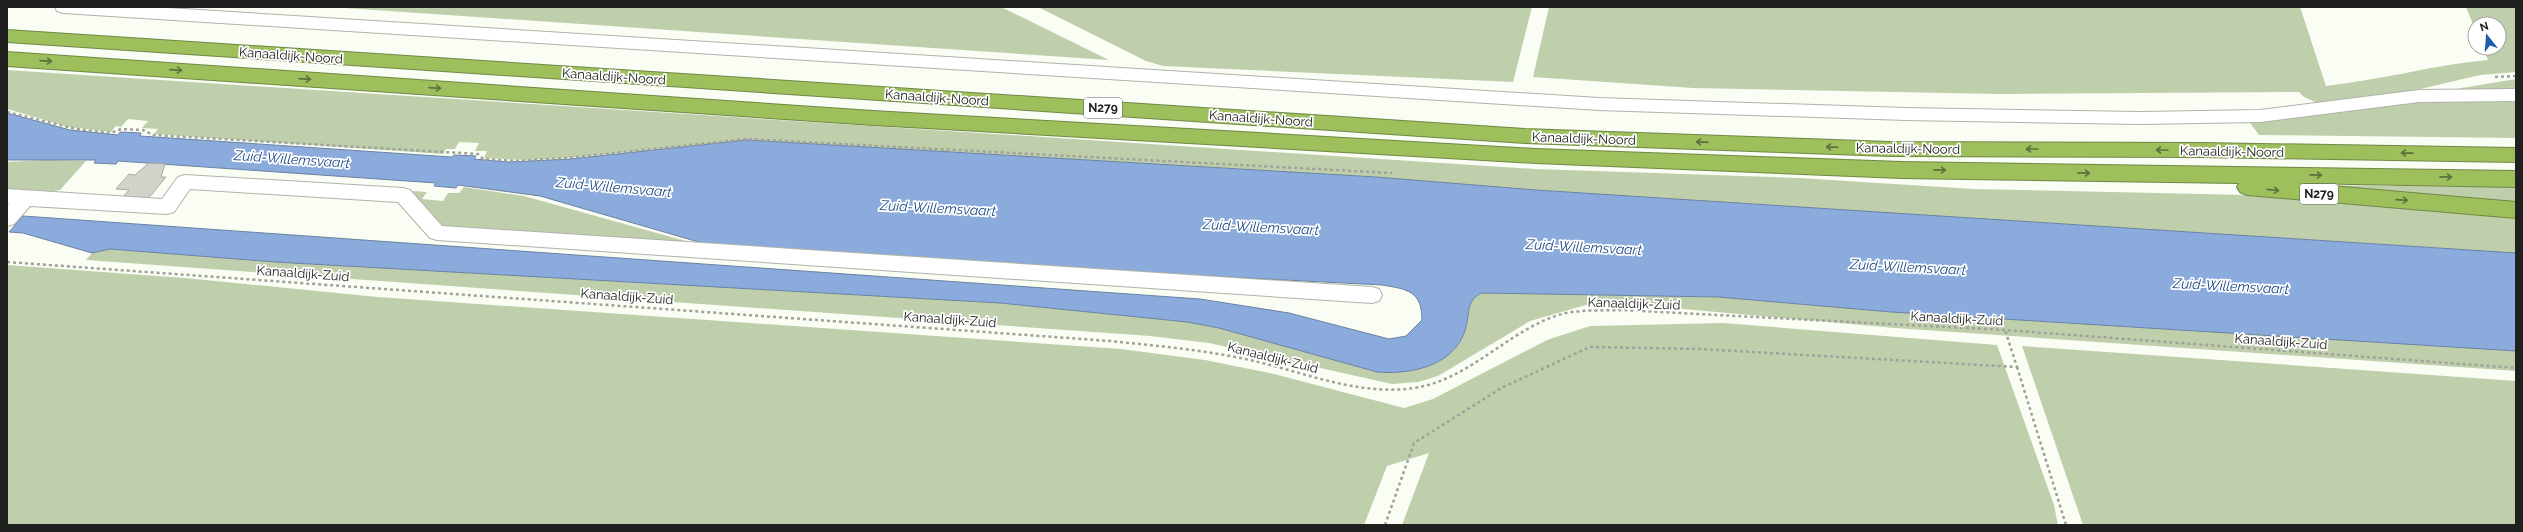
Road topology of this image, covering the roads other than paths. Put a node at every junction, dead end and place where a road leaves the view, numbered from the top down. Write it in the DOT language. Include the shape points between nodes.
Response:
graph roads {
  1 [pos="63,7"];
  2 [pos="7,36"];
  3 [pos="7,59"];
  4 [pos="2516,94"];
  5 [pos="2516,155"];
  6 [pos="2123,173"];
  7 [pos="2516,179"];
  8 [pos="16,197"];
  9 [pos="2516,210"];
  10 [pos="7,219"];
  11 [pos="1372,295"];
  1 -- 4 [label="street" via="1599,104 1906,114 2140,118 2260,116 2419,96"];
  5 -- 2 [label="highway, Kanaaldijk-Noord / N279, one-way" via="1890,149 1525,136"];
  3 -- 6 [label="highway, Kanaaldijk-Noord / N279, one-way" via="865,117 1536,156 1901,170"];
  6 -- 7 [label="highway, Kanaaldijk-Noord / N279, one-way"];
  6 -- 9 [label="highway, N279, one-way" via="2288,192"];
  8 -- 10 [label="street"];
  8 -- 11 [label="street" via="167,207 185,182 403,195 437,233"];
}
